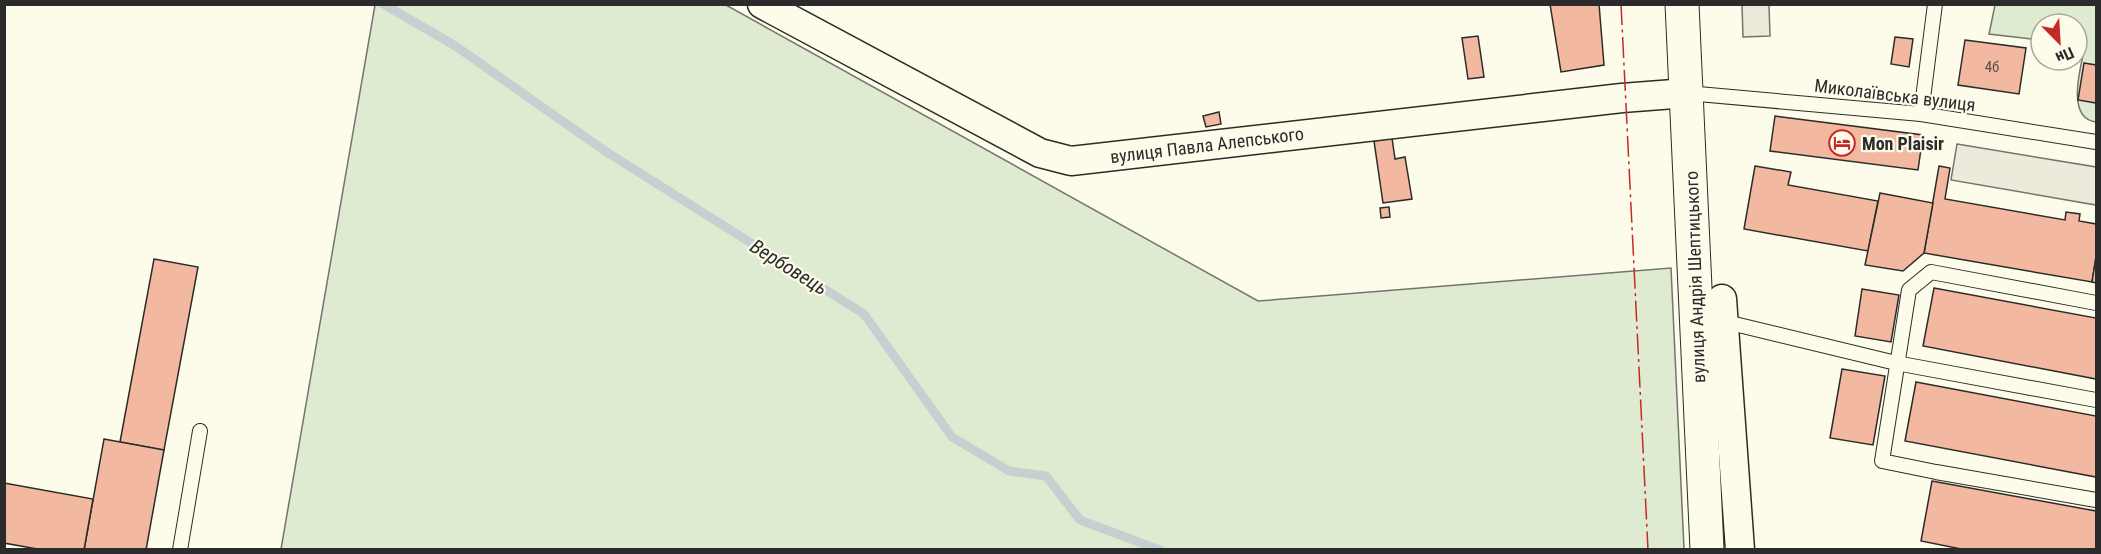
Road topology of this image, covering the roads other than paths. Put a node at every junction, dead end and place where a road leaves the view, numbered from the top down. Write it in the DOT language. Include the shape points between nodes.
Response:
graph roads {
  1 [pos="762,4"];
  2 [pos="1682,4"];
  3 [pos="1935,4"];
  4 [pos="1687,93"];
  5 [pos="1921,114"];
  6 [pos="2097,142"];
  7 [pos="2097,303"];
  8 [pos="1709,307"];
  9 [pos="1896,363"];
  10 [pos="2097,400"];
  11 [pos="201,431"];
  12 [pos="2097,500"];
  13 [pos="180,549"];
  14 [pos="1707,549"];
  15 [pos="1740,549"];
  1 -- 4 [label="street, вулиця Павла Алепського" via="1040,153 1071,161"];
  2 -- 4 [label="street, вулиця Андрія Шептицького"];
  3 -- 5 [label="lane"];
  4 -- 5 [label="lane, Миколаївська вулиця"];
  4 -- 8 [label="street, вулиця Андрія Шептицького"];
  5 -- 6 [label="lane, Миколаївська вулиця"];
  7 -- 9 [label="lane" via="1931,272 1908,290"];
  8 -- 9 [label="lane"];
  8 -- 14 [label="street, вулиця Андрія Шептицького"];
  8 -- 15 [label="street"];
  9 -- 10 [label="lane"];
  9 -- 12 [label="lane" via="1882,461"];
  11 -- 13 [label="lane"];
}
